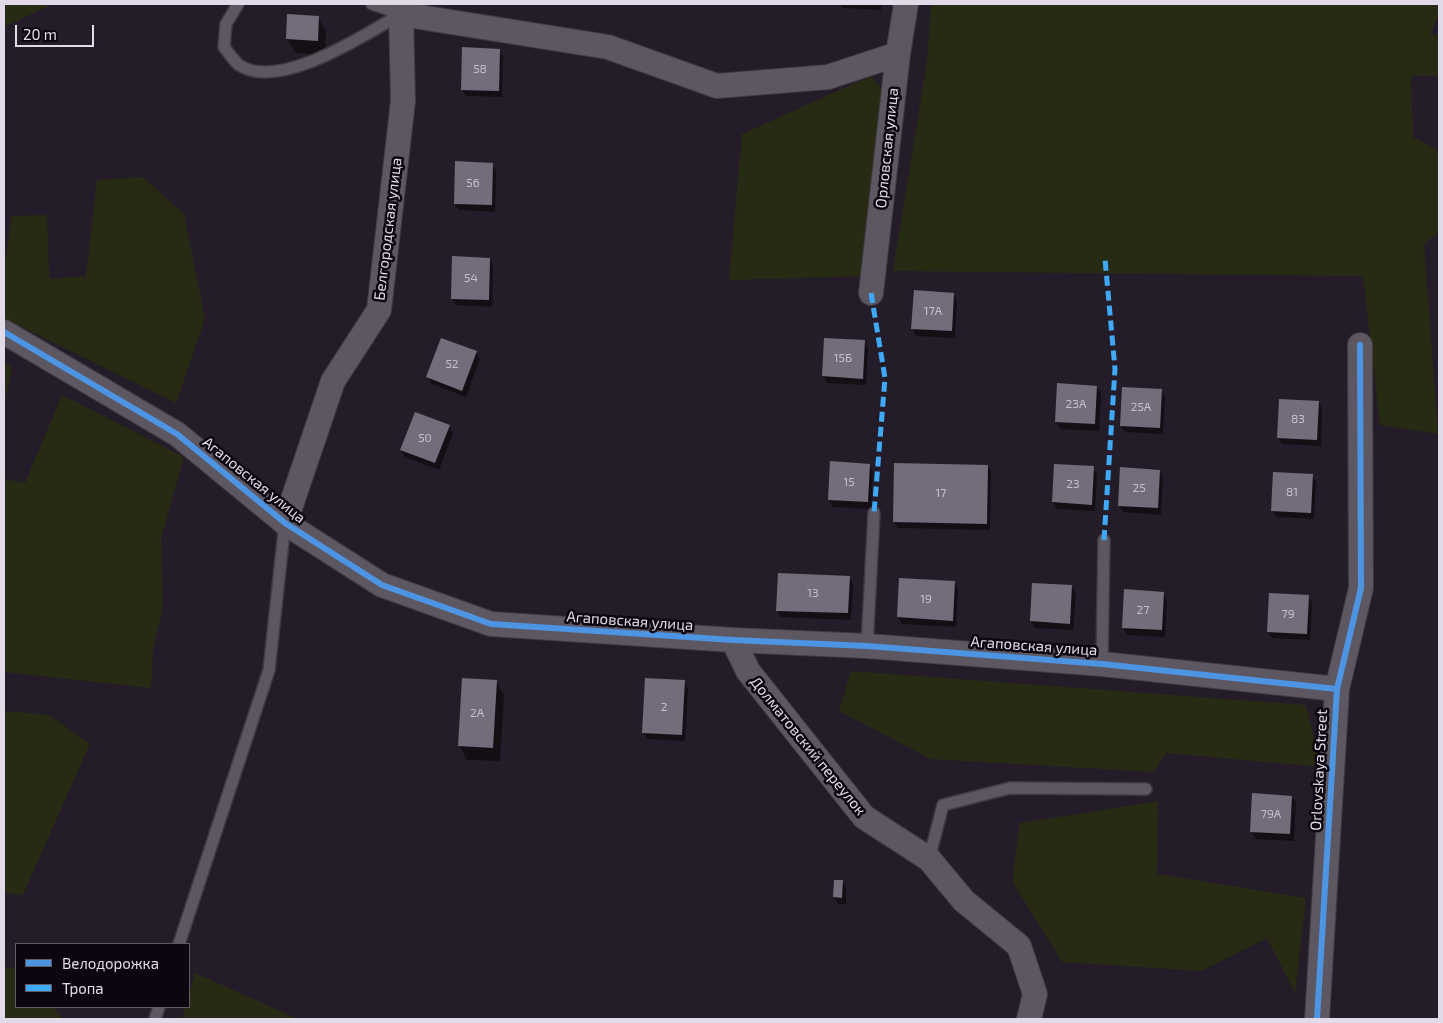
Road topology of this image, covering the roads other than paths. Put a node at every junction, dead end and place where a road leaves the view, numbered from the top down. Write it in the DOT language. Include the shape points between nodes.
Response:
graph roads {
  1 [pos="238,4"];
  2 [pos="372,4"];
  3 [pos="906,4"];
  4 [pos="402,9"];
  5 [pos="898,54"];
  6 [pos="870,293"];
  7 [pos="4,332"];
  8 [pos="1360,345"];
  9 [pos="874,513"];
  10 [pos="285,523"];
  11 [pos="1104,540"];
  12 [pos="733,640"];
  13 [pos="867,646"];
  14 [pos="1102,664"];
  15 [pos="1337,689"];
  16 [pos="1146,789"];
  17 [pos="929,859"];
  18 [pos="179,943"];
  19 [pos="1030,1019"];
  20 [pos="1316,1019"];
  1 -- 4 [label="lane" via="226,24 224,48 240,65 260,72 286,70 337,51"];
  2 -- 4 [label="lane"];
  3 -- 5 [label="street, Орловская улица"];
  4 -- 5 [label="street" via="608,48 717,86 828,76"];
  4 -- 10 [label="street, Белгородская улица" via="404,101 378,310 333,381"];
  5 -- 6 [label="street, Орловская улица"];
  7 -- 10 [label="street, Агаповская улица" via="178,434"];
  8 -- 15 [label="street, Orlovskaya Street" via="1361,588"];
  9 -- 13 [label="lane"];
  10 -- 12 [label="street, Агаповская улица" via="382,585 490,624"];
  10 -- 18 [label="lane" via="269,670"];
  11 -- 14 [label="lane"];
  12 -- 13 [label="street, Агаповская улица"];
  12 -- 17 [label="street, Долматовский переулок" via="748,671 864,817"];
  13 -- 14 [label="street, Агаповская улица"];
  14 -- 15 [label="street, Агаповская улица"];
  15 -- 20 [label="street, Orlovskaya Street"];
  16 -- 17 [label="lane" via="1010,788 943,805"];
  17 -- 19 [label="street, Долматовский переулок" via="964,900 1019,946 1035,994"];
}
